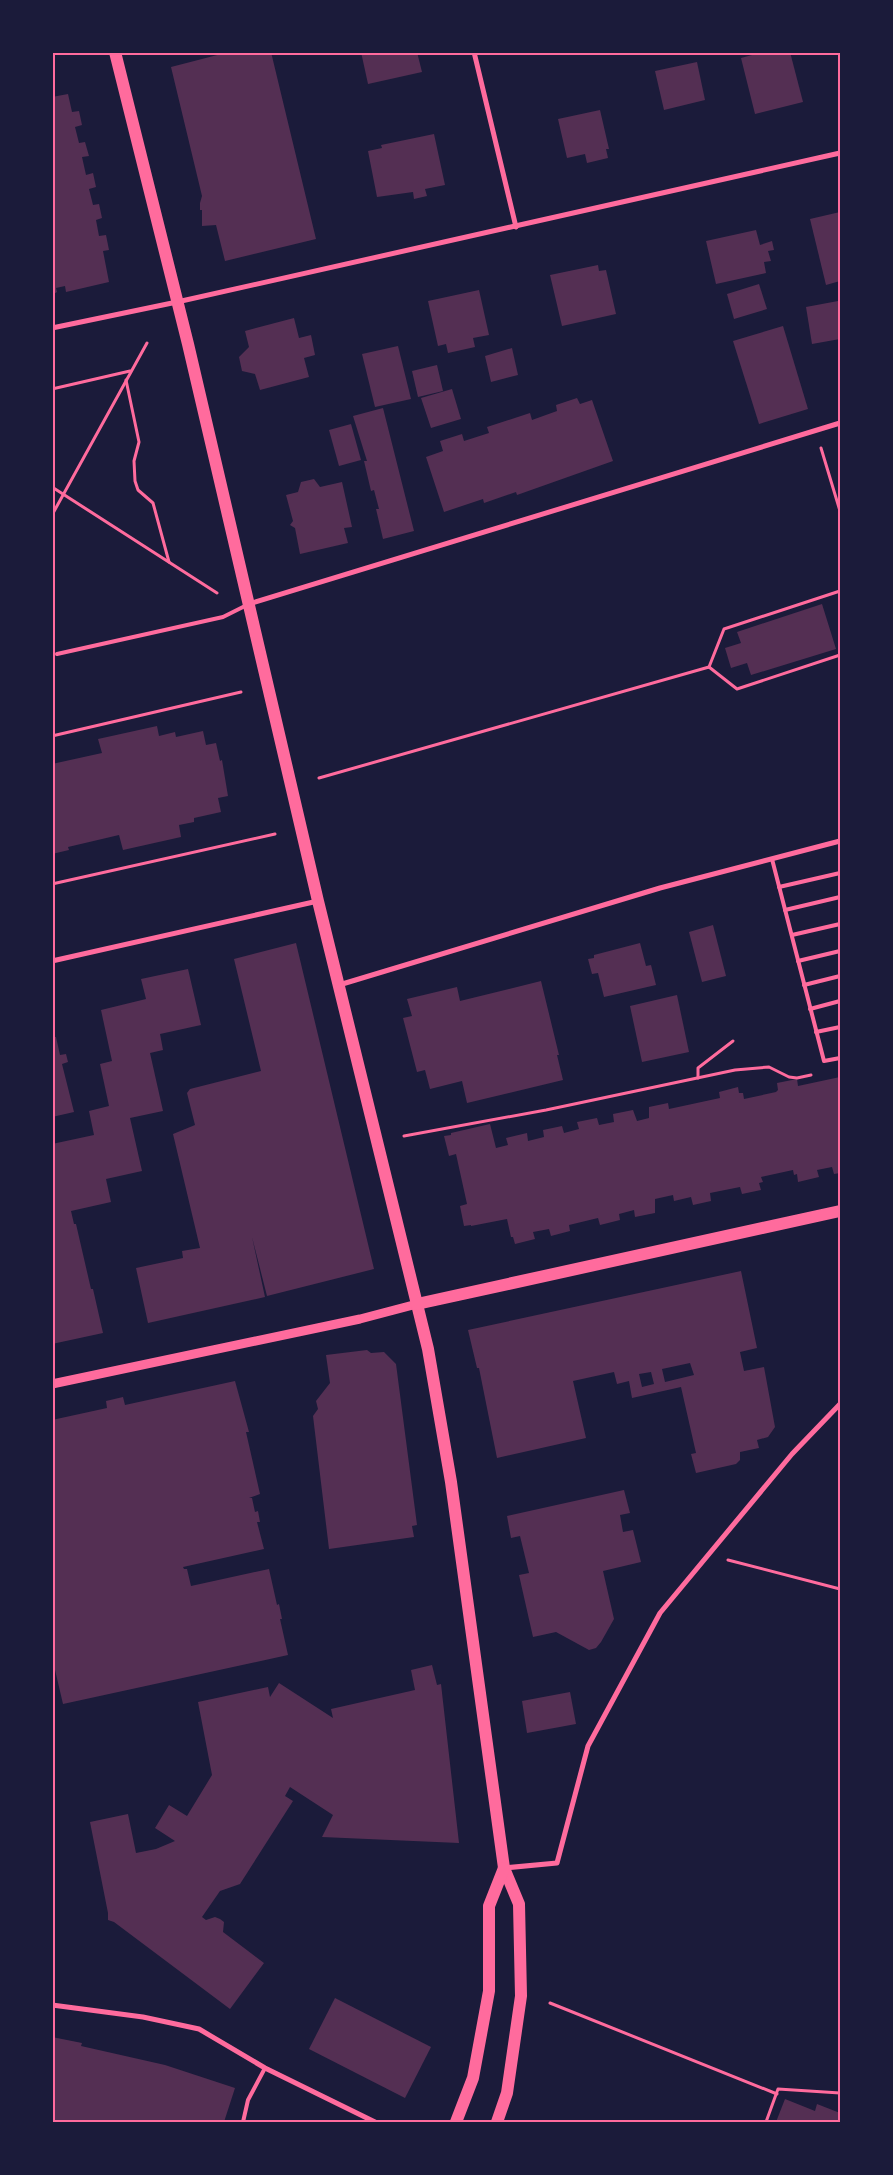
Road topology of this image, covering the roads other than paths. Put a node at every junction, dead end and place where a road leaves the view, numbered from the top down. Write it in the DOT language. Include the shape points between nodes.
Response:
graph roads {
  1 [pos="115,52"];
  2 [pos="474,52"];
  3 [pos="840,153"];
  4 [pos="516,227"];
  5 [pos="177,302"];
  6 [pos="52,328"];
  7 [pos="840,423"];
  8 [pos="249,604"];
  9 [pos="57,654"];
  10 [pos="840,841"];
  11 [pos="772,859"];
  12 [pos="840,872"];
  13 [pos="779,887"];
  14 [pos="840,897"];
  15 [pos="318,901"];
  16 [pos="785,910"];
  17 [pos="840,924"];
  18 [pos="792,935"];
  19 [pos="840,952"];
  20 [pos="52,961"];
  21 [pos="798,961"];
  22 [pos="840,976"];
  23 [pos="338,985"];
  24 [pos="804,985"];
  25 [pos="840,1001"];
  26 [pos="810,1009"];
  27 [pos="840,1027"];
  28 [pos="816,1032"];
  29 [pos="840,1058"];
  30 [pos="840,1211"];
  31 [pos="418,1304"];
  32 [pos="52,1384"];
  33 [pos="840,1404"];
  34 [pos="504,1868"];
  35 [pos="52,2004"];
  36 [pos="265,2068"];
  37 [pos="243,2122"];
  38 [pos="375,2122"];
  39 [pos="456,2122"];
  40 [pos="497,2122"];
  1 -- 5 [label="main road"];
  2 -- 4 [label="street"];
  3 -- 4 [label="street"];
  4 -- 5 [label="street"];
  5 -- 6 [label="street"];
  5 -- 8 [label="main road"];
  7 -- 8 [label="street"];
  8 -- 9 [label="lane" via="223,617"];
  8 -- 15 [label="main road"];
  10 -- 11 [label="street"];
  11 -- 13 [label="lane"];
  11 -- 23 [label="street" via="660,888"];
  12 -- 13 [label="lane"];
  13 -- 16 [label="lane"];
  14 -- 16 [label="lane"];
  15 -- 20 [label="street"];
  15 -- 23 [label="main road"];
  16 -- 18 [label="lane"];
  17 -- 18 [label="lane"];
  18 -- 21 [label="lane"];
  19 -- 21 [label="lane"];
  21 -- 24 [label="lane"];
  22 -- 24 [label="lane"];
  23 -- 31 [label="main road"];
  24 -- 26 [label="lane"];
  25 -- 26 [label="lane"];
  26 -- 28 [label="lane"];
  27 -- 28 [label="lane"];
  28 -- 29 [label="lane" via="824,1061"];
  30 -- 31 [label="main road"];
  31 -- 32 [label="street"];
  31 -- 34 [label="main road" via="451,1482"];
  33 -- 34 [label="street" via="792,1454 660,1613 588,1746 557,1863"];
  34 -- 39 [label="main road" via="489,1906 489,1991 473,2078"];
  34 -- 40 [label="main road" via="519,1904 521,1996 507,2093"];
  35 -- 36 [label="street" via="144,2016 199,2029"];
  36 -- 37 [label="lane" via="248,2100"];
  36 -- 38 [label="street"];
}
